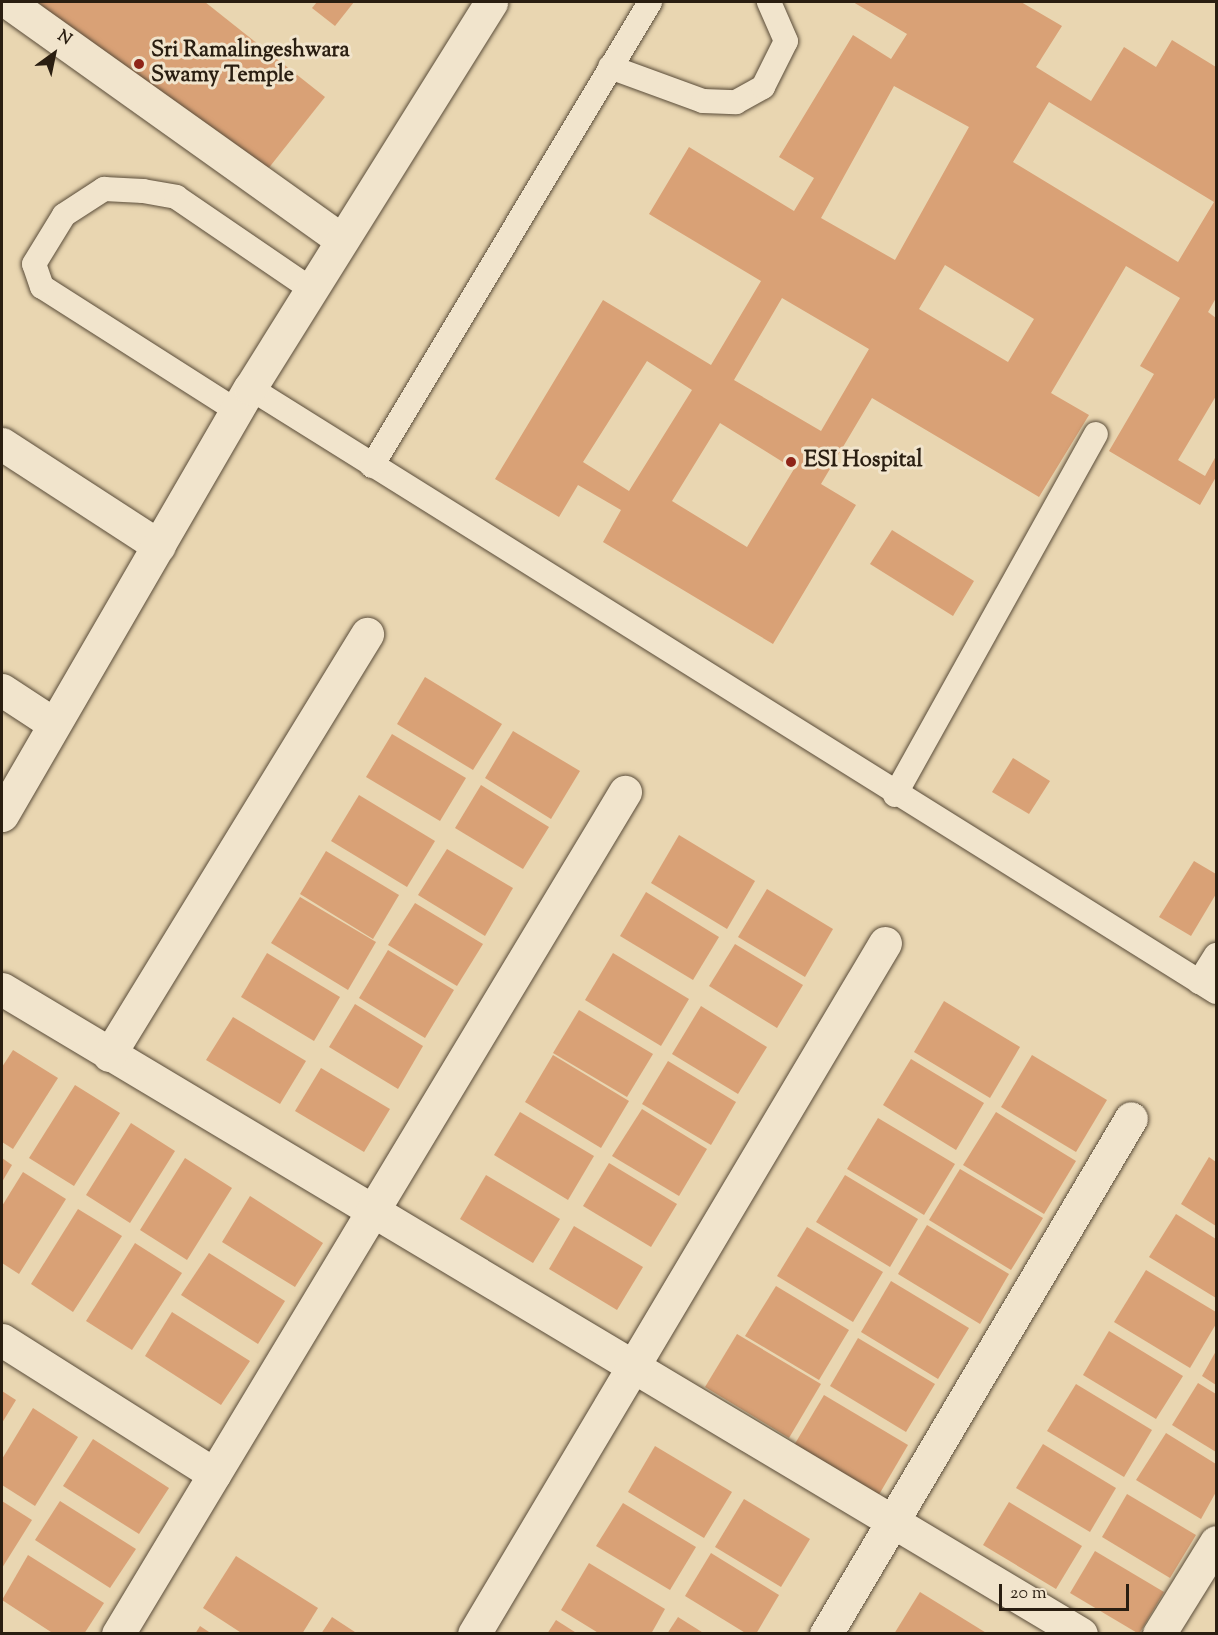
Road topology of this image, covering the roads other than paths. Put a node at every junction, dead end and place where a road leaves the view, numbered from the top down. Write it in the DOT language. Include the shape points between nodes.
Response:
graph roads {
  1 [pos="8,2"];
  2 [pos="489,2"];
  3 [pos="650,2"];
  4 [pos="770,2"];
  5 [pos="610,67"];
  6 [pos="342,240"];
  7 [pos="312,289"];
  8 [pos="244,400"];
  9 [pos="1096,434"];
  10 [pos="2,444"];
  11 [pos="372,466"];
  12 [pos="159,546"];
  13 [pos="367,634"];
  14 [pos="2,690"];
  15 [pos="54,724"];
  16 [pos="626,792"];
  17 [pos="895,795"];
  18 [pos="2,815"];
  19 [pos="885,943"];
  20 [pos="1216,955"];
  21 [pos="1208,987"];
  22 [pos="2,989"];
  23 [pos="109,1055"];
  24 [pos="1131,1118"];
  25 [pos="371,1213"];
  26 [pos="2,1340"];
  27 [pos="632,1368"];
  28 [pos="214,1474"];
  29 [pos="892,1521"];
  30 [pos="1216,1542"];
  31 [pos="118,1634"];
  32 [pos="474,1634"];
  33 [pos="826,1634"];
  34 [pos="1081,1634"];
  35 [pos="1159,1634"];
  1 -- 6 [label="street"];
  2 -- 6 [label="street"];
  3 -- 5 [label="lane"];
  4 -- 5 [label="lane" via="786,41 763,87 736,102 703,101"];
  5 -- 11 [label="lane"];
  6 -- 7 [label="street"];
  7 -- 8 [label="street"];
  7 -- 8 [label="lane" via="176,197 104,189 64,215 34,264 42,287"];
  8 -- 11 [label="lane"];
  8 -- 12 [label="street"];
  9 -- 17 [label="lane"];
  10 -- 12 [label="street"];
  11 -- 17 [label="lane"];
  12 -- 15 [label="street"];
  13 -- 23 [label="street"];
  14 -- 15 [label="street"];
  15 -- 18 [label="street"];
  16 -- 25 [label="street"];
  17 -- 21 [label="lane"];
  19 -- 27 [label="street"];
  20 -- 21 [label="lane"];
  22 -- 23 [label="street"];
  23 -- 25 [label="street"];
  24 -- 29 [label="street"];
  25 -- 27 [label="street"];
  25 -- 28 [label="street"];
  26 -- 28 [label="street"];
  27 -- 29 [label="street"];
  27 -- 32 [label="street"];
  28 -- 31 [label="street"];
  29 -- 33 [label="street"];
  29 -- 34 [label="street"];
  30 -- 35 [label="street"];
}
